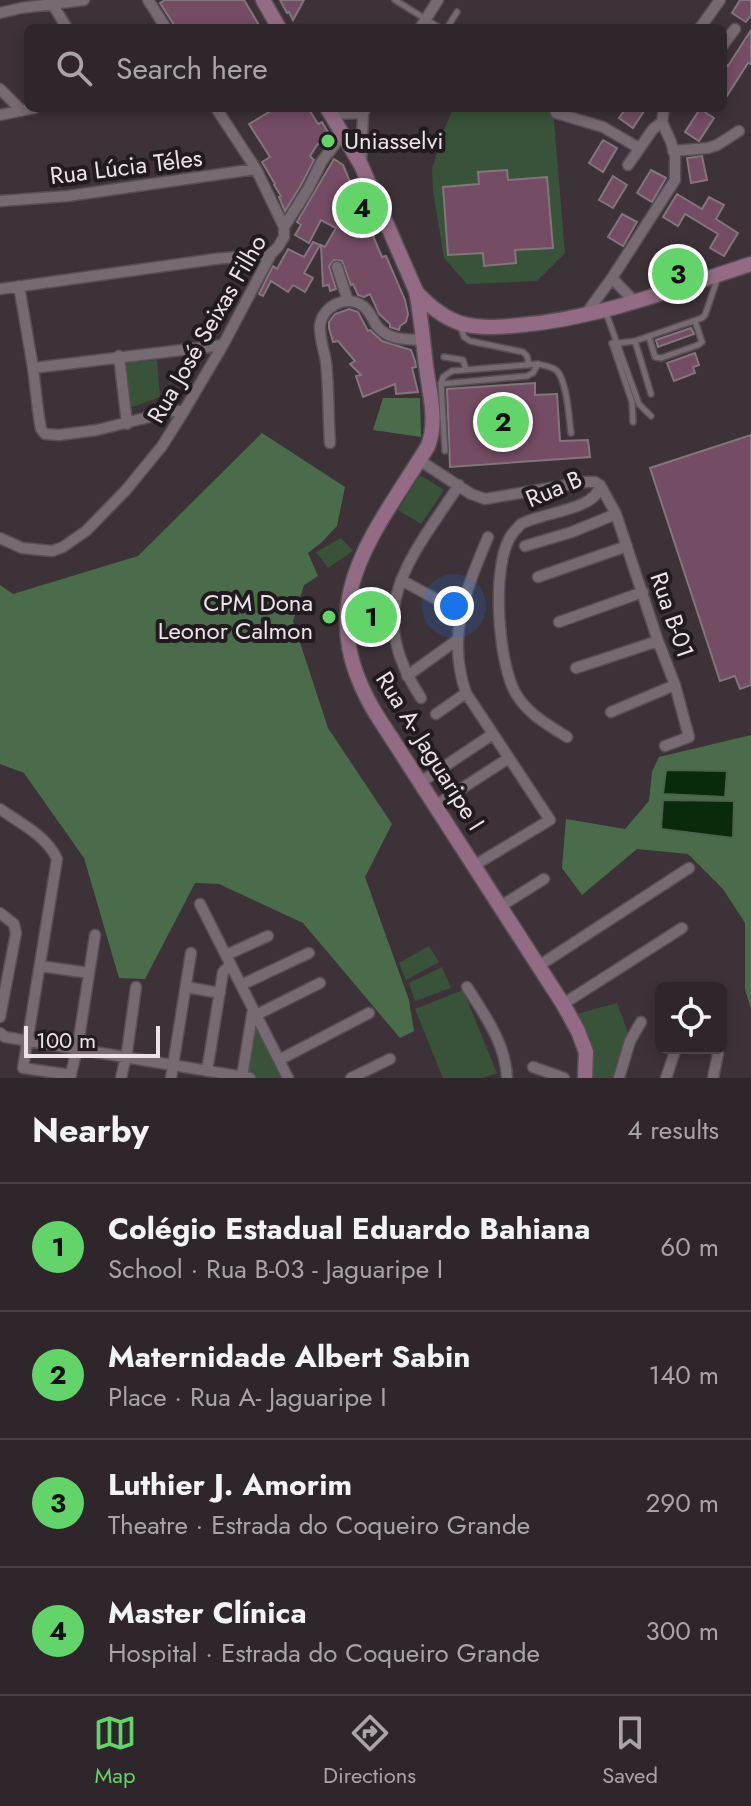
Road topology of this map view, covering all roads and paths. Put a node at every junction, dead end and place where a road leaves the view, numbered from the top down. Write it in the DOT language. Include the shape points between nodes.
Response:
graph roads {
  1 [pos="84,0"];
  2 [pos="263,0"];
  3 [pos="395,0"];
  4 [pos="438,0"];
  5 [pos="720,0"];
  6 [pos="151,1"];
  7 [pos="53,5"];
  8 [pos="457,12"];
  9 [pos="0,13"];
  10 [pos="65,24"];
  11 [pos="164,24"];
  12 [pos="277,24"];
  13 [pos="423,24"];
  14 [pos="450,24"];
  15 [pos="703,24"];
  16 [pos="735,29"];
  17 [pos="727,40"];
  18 [pos="0,89"];
  19 [pos="22,111"];
  20 [pos="219,112"];
  21 [pos="330,112"];
  22 [pos="364,112"];
  23 [pos="556,112"];
  24 [pos="663,112"];
  25 [pos="0,115"];
  26 [pos="662,122"];
  27 [pos="739,131"];
  28 [pos="343,134"];
  29 [pos="639,148"];
  30 [pos="673,151"];
  31 [pos="361,165"];
  32 [pos="628,165"];
  33 [pos="256,169"];
  34 [pos="0,201"];
  35 [pos="284,227"];
  36 [pos="271,254"];
  37 [pos="751,264"];
  38 [pos="337,267"];
  39 [pos="719,275"];
  40 [pos="612,278"];
  41 [pos="19,286"];
  42 [pos="0,289"];
  43 [pos="416,291"];
  44 [pos="348,301"];
  45 [pos="630,302"];
  46 [pos="605,309"];
  47 [pos="585,315"];
  48 [pos="695,321"];
  49 [pos="460,323"];
  50 [pos="649,337"];
  51 [pos="423,340"];
  52 [pos="635,341"];
  53 [pos="615,343"];
  54 [pos="223,345"];
  55 [pos="119,356"];
  56 [pos="444,357"];
  57 [pos="538,364"];
  58 [pos="529,365"];
  59 [pos="33,368"];
  60 [pos="480,369"];
  61 [pos="466,370"];
  62 [pos="482,381"];
  63 [pos="441,384"];
  64 [pos="651,394"];
  65 [pos="184,411"];
  66 [pos="651,416"];
  67 [pos="633,422"];
  68 [pos="127,424"];
  69 [pos="571,433"];
  70 [pos="330,443"];
  71 [pos="445,451"];
  72 [pos="419,460"];
  73 [pos="459,485"];
  74 [pos="600,485"];
  75 [pos="616,514"];
  76 [pos="488,537"];
  77 [pos="0,538"];
  78 [pos="525,546"];
  79 [pos="627,546"];
  80 [pos="538,577"];
  81 [pos="401,580"];
  82 [pos="643,592"];
  83 [pos="460,612"];
  84 [pos="559,622"];
  85 [pos="457,640"];
  86 [pos="658,641"];
  87 [pos="576,668"];
  88 [pos="407,676"];
  89 [pos="675,685"];
  90 [pos="466,693"];
  91 [pos="421,698"];
  92 [pos="611,712"];
  93 [pos="436,714"];
  94 [pos="493,734"];
  95 [pos="567,737"];
  96 [pos="665,746"];
  97 [pos="509,758"];
  98 [pos="421,782"];
  99 [pos="436,805"];
  100 [pos="0,809"];
  101 [pos="475,865"];
  102 [pos="689,868"];
  103 [pos="544,879"];
  104 [pos="200,904"];
  105 [pos="501,906"];
  106 [pos="0,913"];
  107 [pos="682,928"];
  108 [pos="95,935"];
  109 [pos="268,936"];
  110 [pos="191,953"];
  111 [pos="309,953"];
  112 [pos="228,960"];
  113 [pos="540,965"];
  114 [pos="40,966"];
  115 [pos="89,973"];
  116 [pos="320,983"];
  117 [pos="241,985"];
  118 [pos="136,987"];
  119 [pos="186,987"];
  120 [pos="467,987"];
  121 [pos="2,992"];
  122 [pos="220,993"];
  123 [pos="563,1004"];
  124 [pos="255,1012"];
  125 [pos="369,1013"];
  126 [pos="0,1017"];
  127 [pos="641,1022"];
  128 [pos="0,1033"];
  129 [pos="27,1041"];
  130 [pos="76,1050"];
  131 [pos="674,1054"];
  132 [pos="718,1054"];
  133 [pos="125,1058"];
  134 [pos="390,1059"];
  135 [pos="279,1060"];
  136 [pos="173,1066"];
  137 [pos="533,1067"];
  138 [pos="207,1071"];
  139 [pos="71,1076"];
  140 [pos="222,1076"];
  141 [pos="246,1077"];
  142 [pos="121,1078"];
  143 [pos="171,1078"];
  144 [pos="288,1078"];
  145 [pos="351,1078"];
  146 [pos="507,1078"];
  147 [pos="564,1078"];
  148 [pos="585,1078"];
  149 [pos="619,1078"];
  150 [pos="666,1078"];
  151 [pos="713,1078"];
  1 -- 7 [label="street"];
  2 -- 12 [label="main road"];
  3 -- 13 [label="lane"];
  4 -- 13 [label="street"];
  5 -- 15 [label="street"];
  6 -- 11 [label="street"];
  7 -- 9 [label="street"];
  7 -- 10 [label="street"];
  8 -- 14 [label="lane"];
  16 -- 17 [label="street"];
  18 -- 19 [label="street"];
  19 -- 25 [label="street"];
  20 -- 33 [label="street"];
  21 -- 28 [label="main road"];
  22 -- 31 [label="street"];
  23 -- 29 [label="street" via="603,127"];
  24 -- 26 [label="street"];
  26 -- 29 [label="street"];
  26 -- 30 [label="street"];
  27 -- 30 [label="street" via="708,148"];
  28 -- 31 [label="main road"];
  28 -- 35 [label="street, Rua José Seixas Filho"];
  29 -- 32 [label="street"];
  30 -- 40 [label="street" via="673,184"];
  31 -- 43 [label="main road"];
  33 -- 34 [label="street, Rua Lúcia Téles"];
  33 -- 35 [label="street"];
  35 -- 36 [label="street, Rua José Seixas Filho" via="284,237"];
  36 -- 41 [label="street"];
  36 -- 54 [label="street, Rua José Seixas Filho"];
  37 -- 39 [label="main road"];
  38 -- 44 [label="street"];
  39 -- 45 [label="main road"];
  39 -- 48 [label="lane" via="705,315"];
  40 -- 45 [label="street"];
  40 -- 47 [label="street"];
  41 -- 42 [label="street"];
  41 -- 59 [label="street"];
  43 -- 49 [label="main road" via="435,310"];
  43 -- 51 [label="main road, Rua A- Jaguaripe I"];
  44 -- 51 [label="street" via="364,306 385,334"];
  44 -- 70 [label="street" via="328,309 320,322"];
  45 -- 46 [label="main road"];
  46 -- 47 [label="main road"];
  46 -- 53 [label="lane"];
  47 -- 49 [label="main road" via="502,327"];
  48 -- 50 [label="lane"];
  48 -- 50 [label="lane" via="702,342 661,358 653,354"];
  49 -- 58 [label="lane" via="470,341 523,352"];
  50 -- 52 [label="lane"];
  51 -- 72 [label="main road, Rua A- Jaguaripe I" via="432,428"];
  52 -- 53 [label="lane"];
  52 -- 64 [label="lane"];
  53 -- 66 [label="lane" via="639,404"];
  53 -- 67 [label="lane"];
  54 -- 55 [label="street"];
  54 -- 65 [label="street, Rua José Seixas Filho"];
  55 -- 59 [label="street"];
  55 -- 68 [label="street"];
  56 -- 61 [label="lane" via="463,360"];
  57 -- 58 [label="lane"];
  57 -- 62 [label="lane" via="527,376"];
  57 -- 69 [label="lane" via="552,367 563,380"];
  58 -- 60 [label="lane"];
  59 -- 68 [label="street" via="45,434"];
  60 -- 61 [label="lane"];
  60 -- 62 [label="lane"];
  61 -- 63 [label="lane" via="448,372"];
  62 -- 63 [label="lane"];
  63 -- 71 [label="lane"];
  65 -- 68 [label="street"];
  65 -- 77 [label="street, Rua José Seixas Filho" via="146,467 86,531 63,547 22,548"];
  72 -- 73 [label="street, Rua B"];
  72 -- 98 [label="main road, Rua A- Jaguaripe I" via="362,553 347,622 360,684"];
  73 -- 74 [label="street, Rua B" via="485,499 585,482"];
  73 -- 81 [label="street"];
  74 -- 75 [label="street, Rua B-01"];
  74 -- 95 [label="street, Rua B" via="588,501 522,524 509,538 500,577 498,609 506,671 531,713"];
  75 -- 78 [label="street"];
  75 -- 79 [label="street, Rua B-01"];
  76 -- 83 [label="street"];
  79 -- 80 [label="street"];
  79 -- 82 [label="street, Rua B-01"];
  81 -- 83 [label="street"];
  81 -- 88 [label="street" via="394,630"];
  82 -- 84 [label="street"];
  82 -- 86 [label="street, Rua B-01"];
  83 -- 85 [label="street"];
  85 -- 88 [label="street"];
  85 -- 90 [label="street"];
  86 -- 87 [label="street"];
  86 -- 89 [label="street, Rua B-01"];
  88 -- 91 [label="street"];
  89 -- 92 [label="street"];
  89 -- 96 [label="street, Rua B-01" via="689,737"];
  90 -- 93 [label="street"];
  90 -- 94 [label="street"];
  94 -- 97 [label="street"];
  94 -- 98 [label="street"];
  97 -- 99 [label="street"];
  97 -- 101 [label="street" via="550,820"];
  98 -- 99 [label="main road, Rua A- Jaguaripe I"];
  99 -- 101 [label="main road, Rua A- Jaguaripe I"];
  100 -- 114 [label="street" via="41,838 57,859"];
  101 -- 105 [label="main road, Rua A- Jaguaripe I"];
  102 -- 113 [label="street"];
  103 -- 105 [label="street"];
  104 -- 112 [label="street"];
  105 -- 113 [label="main road, Rua A- Jaguaripe I"];
  106 -- 121 [label="street" via="14,924 16,933"];
  107 -- 123 [label="street"];
  108 -- 115 [label="street"];
  109 -- 112 [label="street"];
  110 -- 119 [label="street"];
  111 -- 117 [label="street"];
  112 -- 117 [label="street"];
  112 -- 122 [label="street"];
  113 -- 123 [label="main road, Rua A- Jaguaripe I"];
  114 -- 115 [label="street"];
  114 -- 129 [label="street"];
  115 -- 130 [label="street"];
  116 -- 124 [label="street"];
  117 -- 124 [label="street"];
  118 -- 133 [label="street"];
  119 -- 122 [label="street"];
  119 -- 136 [label="street"];
  120 -- 146 [label="street" via="488,1018"];
  121 -- 126 [label="street"];
  122 -- 138 [label="street"];
  123 -- 148 [label="main road, Rua A- Jaguaripe I" via="586,1052"];
  124 -- 135 [label="street"];
  124 -- 141 [label="street"];
  125 -- 135 [label="street"];
  127 -- 149 [label="street"];
  128 -- 129 [label="street"];
  129 -- 130 [label="street"];
  129 -- 139 [label="street" via="23,1068"];
  130 -- 133 [label="street"];
  130 -- 139 [label="street"];
  131 -- 150 [label="street"];
  132 -- 151 [label="street"];
  133 -- 136 [label="street"];
  133 -- 142 [label="street"];
  134 -- 145 [label="street"];
  135 -- 144 [label="street"];
  136 -- 138 [label="street"];
  136 -- 143 [label="street"];
  137 -- 147 [label="street"];
  138 -- 140 [label="street"];
  140 -- 141 [label="street"];
}
